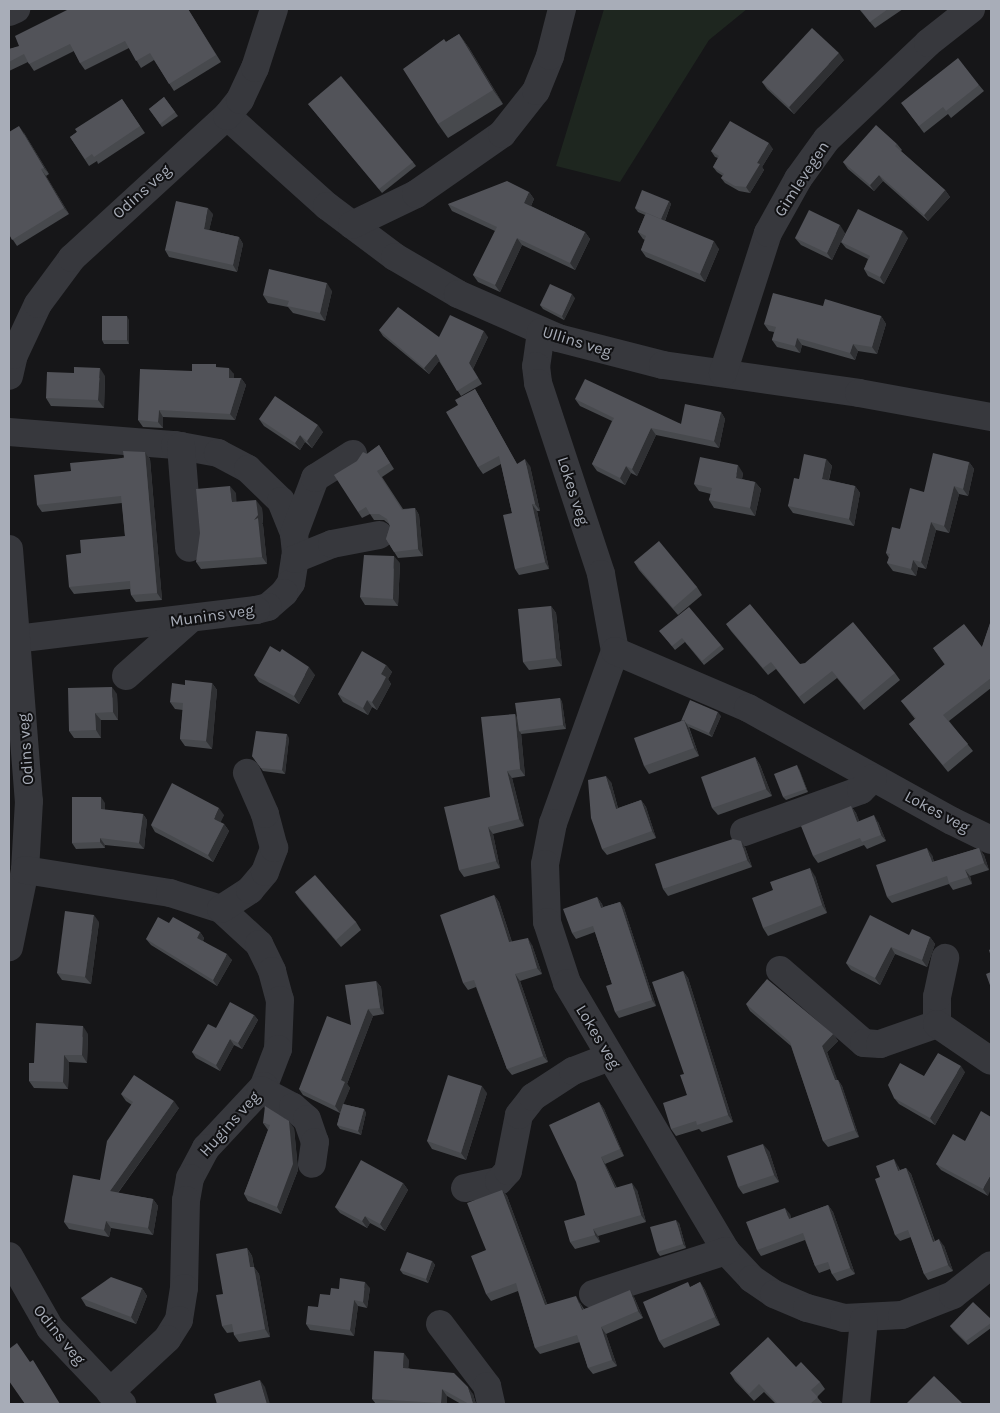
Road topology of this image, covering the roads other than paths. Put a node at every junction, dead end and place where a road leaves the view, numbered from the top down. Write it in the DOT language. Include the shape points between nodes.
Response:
graph roads {
  1 [pos="16,9"];
  2 [pos="274,9"];
  3 [pos="562,9"];
  4 [pos="971,9"];
  5 [pos="9,12"];
  6 [pos="227,116"];
  7 [pos="352,225"];
  8 [pos="541,332"];
  9 [pos="723,374"];
  10 [pos="9,376"];
  11 [pos="991,417"];
  12 [pos="9,432"];
  13 [pos="181,446"];
  14 [pos="353,454"];
  15 [pos="379,535"];
  16 [pos="295,546"];
  17 [pos="189,548"];
  18 [pos="9,549"];
  19 [pos="189,620"];
  20 [pos="17,639"];
  21 [pos="615,651"];
  22 [pos="126,676"];
  23 [pos="247,773"];
  24 [pos="873,778"];
  25 [pos="744,832"];
  26 [pos="991,840"];
  27 [pos="25,870"];
  28 [pos="221,909"];
  29 [pos="9,947"];
  30 [pos="945,958"];
  31 [pos="780,970"];
  32 [pos="937,1024"];
  33 [pos="610,1057"];
  34 [pos="991,1061"];
  35 [pos="261,1090"];
  36 [pos="312,1164"];
  37 [pos="465,1188"];
  38 [pos="726,1251"];
  39 [pos="9,1256"];
  40 [pos="991,1265"];
  41 [pos="593,1294"];
  42 [pos="864,1320"];
  43 [pos="440,1324"];
  44 [pos="116,1398"];
  45 [pos="491,1404"];
  46 [pos="856,1404"];
  1 -- 5 [label="street"];
  2 -- 6 [label="street, Odins veg" via="255,68 240,100"];
  3 -- 7 [label="street" via="550,56 536,91 502,134 416,194"];
  4 -- 9 [label="street, Gimlevegen" via="928,43 826,139 798,179 768,233"];
  6 -- 7 [label="street, Ullins veg" via="274,161"];
  6 -- 10 [label="street, Odins veg" via="72,258 38,304 14,355"];
  7 -- 8 [label="street, Ullins veg" via="395,257 458,294"];
  8 -- 9 [label="street, Ullins veg" via="629,357"];
  8 -- 21 [label="street, Lokes veg" via="536,366 538,383 601,574"];
  9 -- 11 [label="street, Ullins veg" via="877,396"];
  12 -- 13 [label="street"];
  13 -- 16 [label="street" via="218,453 248,469 281,501"];
  13 -- 17 [label="street"];
  14 -- 16 [label="street, Munins veg" via="316,478"];
  15 -- 16 [label="street" via="332,544"];
  16 -- 19 [label="street, Munins veg" via="291,582 268,607"];
  18 -- 20 [label="street, Odins veg"];
  19 -- 20 [label="street, Munins veg"];
  19 -- 22 [label="street"];
  20 -- 27 [label="street, Odins veg" via="28,772"];
  21 -- 24 [label="street, Lokes veg" via="748,708"];
  21 -- 33 [label="street, Lokes veg" via="553,823 544,882 547,922 560,967"];
  23 -- 28 [label="street" via="265,814 274,848 265,872 250,890"];
  24 -- 25 [label="street" via="861,790"];
  24 -- 26 [label="street, Lokes veg"];
  27 -- 28 [label="street, Hugins veg" via="170,893"];
  27 -- 29 [label="street, Odins veg"];
  28 -- 35 [label="street, Hugins veg" via="259,944 272,971 280,1000 278,1049"];
  30 -- 32 [label="street" via="937,996"];
  31 -- 32 [label="street" via="858,1040 880,1044"];
  32 -- 34 [label="street"];
  33 -- 37 [label="street" via="573,1072 533,1097 519,1115 508,1171 500,1180"];
  33 -- 38 [label="street, Lokes veg"];
  35 -- 36 [label="street" via="293,1107 307,1119 315,1142"];
  35 -- 44 [label="street, Hugins veg" via="206,1148 192,1173 184,1218 183,1306 174,1331"];
  38 -- 41 [label="street"];
  38 -- 42 [label="street, Lokes veg" via="752,1279 790,1302 825,1314"];
  39 -- 44 [label="street, Odins veg" via="50,1328"];
  40 -- 42 [label="street, Lokes veg" via="954,1295 919,1311"];
  42 -- 46 [label="street"];
  43 -- 45 [label="street" via="487,1386"];
}
